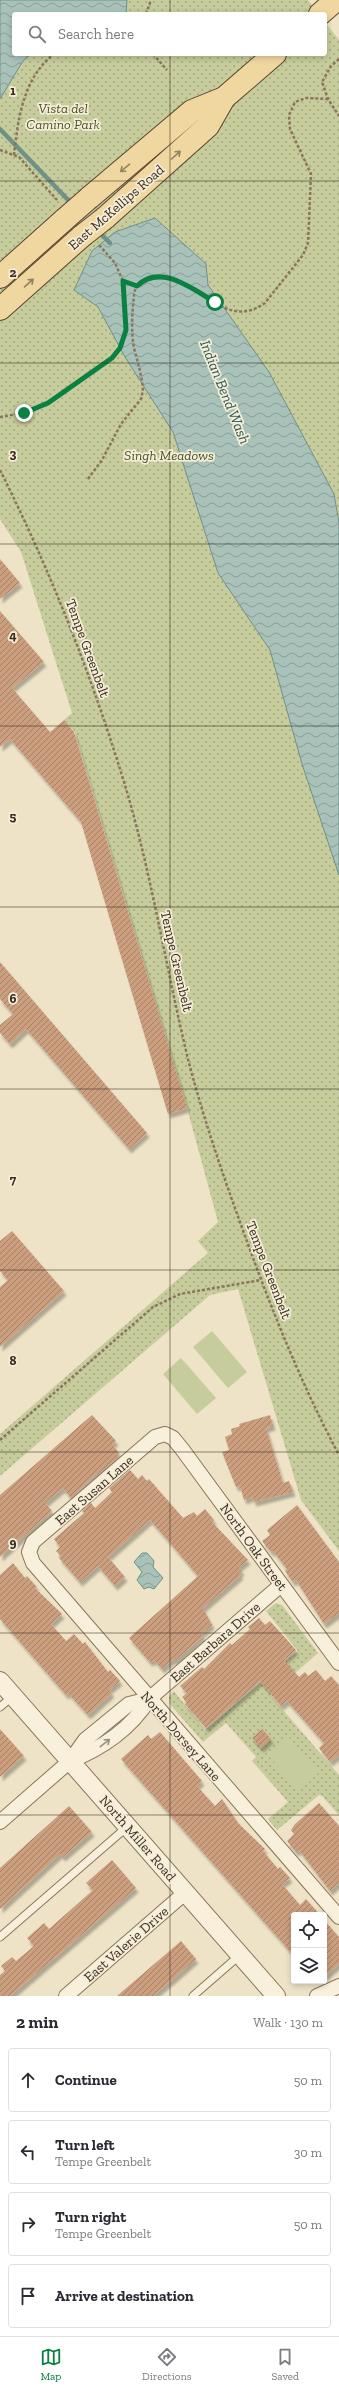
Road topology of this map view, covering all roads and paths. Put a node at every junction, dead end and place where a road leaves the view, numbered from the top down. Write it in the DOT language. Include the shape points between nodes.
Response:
graph roads {
  1 [pos="151,0"];
  2 [pos="336,0"];
  3 [pos="147,12"];
  4 [pos="322,12"];
  5 [pos="52,56"];
  6 [pos="155,56"];
  7 [pos="273,56"];
  8 [pos="339,59"];
  9 [pos="167,70"];
  10 [pos="224,98"];
  11 [pos="328,99"];
  12 [pos="339,116"];
  13 [pos="0,150"];
  14 [pos="14,155"];
  15 [pos="61,209"];
  16 [pos="91,241"];
  17 [pos="0,277"];
  18 [pos="123,281"];
  19 [pos="137,286"];
  20 [pos="0,309"];
  21 [pos="0,417"];
  22 [pos="0,470"];
  23 [pos="88,479"];
  24 [pos="261,1280"];
  25 [pos="165,1434"];
  26 [pos="0,1440"];
  27 [pos="339,1455"];
  28 [pos="29,1552"];
  29 [pos="281,1585"];
  30 [pos="339,1663"];
  31 [pos="0,1681"];
  32 [pos="149,1699"];
  33 [pos="7,1702"];
  34 [pos="122,1710"];
  35 [pos="132,1722"];
  36 [pos="70,1761"];
  37 [pos="0,1822"];
  38 [pos="128,1826"];
  39 [pos="186,1892"];
  40 [pos="339,1917"];
  41 [pos="0,1937"];
  42 [pos="240,1955"];
  43 [pos="339,1986"];
  44 [pos="66,1996"];
  45 [pos="193,1996"];
  46 [pos="276,1996"];
  47 [pos="317,1996"];
  1 -- 3 [label="path"];
  2 -- 4 [label="main road"];
  5 -- 14 [label="path" via="42,64 30,83 20,110"];
  6 -- 9 [label="path"];
  7 -- 10 [label="main road, East McKellips Road"];
  8 -- 11 [label="path" via="331,66 322,82"];
  10 -- 15 [label="main road, East McKellips Road, one-way, bridge" via="192,111 89,198"];
  16 -- 10 [label="main road, East McKellips Road, one-way, bridge" via="104,218 208,126"];
  11 -- 12 [label="path"];
  11 -- 19 [label="path" via="306,98 295,102 289,114 290,129 311,174 308,242 303,255 265,303 246,312 225,308 177,281 159,275 144,279"];
  13 -- 14 [label="path"];
  14 -- 15 [label="path" via="19,157"];
  15 -- 17 [label="main road, East McKellips Road"];
  16 -- 18 [label="path" via="114,263"];
  20 -- 16 [label="main road, East McKellips Road, one-way"];
  18 -- 19 [label="path"];
  18 -- 21 [label="path" via="126,330 120,348 112,358 48,403 24,413"];
  19 -- 23 [label="path" via="134,296 133,335 143,390 141,399 121,424 102,460"];
  22 -- 24 [label="path, Tempe Greenbelt" via="60,600 90,677 124,782 190,1064 240,1223"];
  24 -- 26 [label="path" via="180,1294 153,1307"];
  24 -- 27 [label="path, Tempe Greenbelt" via="292,1356"];
  25 -- 28 [label="street, East Susan Lane" via="156,1437 33,1542"];
  25 -- 29 [label="street, North Oak Street" via="173,1438 182,1449"];
  28 -- 32 [label="street, North Dorsey Lane" via="33,1563"];
  29 -- 30 [label="street, North Oak Street"];
  29 -- 32 [label="street, East Barbara Drive"];
  31 -- 33 [label="street, North Miller Road"];
  32 -- 34 [label="street, East Barbara Drive" via="129,1704"];
  32 -- 35 [label="street, East Barbara Drive" via="139,1716"];
  32 -- 40 [label="street, North Dorsey Lane"];
  33 -- 36 [label="street, North Miller Road"];
  34 -- 35 [label="street"];
  34 -- 36 [label="street, East Barbara Drive" via="85,1740"];
  36 -- 35 [label="street, East Barbara Drive, one-way" via="94,1752"];
  36 -- 37 [label="street, East Barbara Drive"];
  36 -- 38 [label="street, North Miller Road"];
  38 -- 39 [label="street, North Miller Road"];
  38 -- 41 [label="lane"];
  39 -- 42 [label="street, North Miller Road"];
  39 -- 44 [label="street, East Valerie Drive"];
  42 -- 45 [label="lane"];
  42 -- 46 [label="street, North Miller Road"];
  43 -- 47 [label="street"];
}
